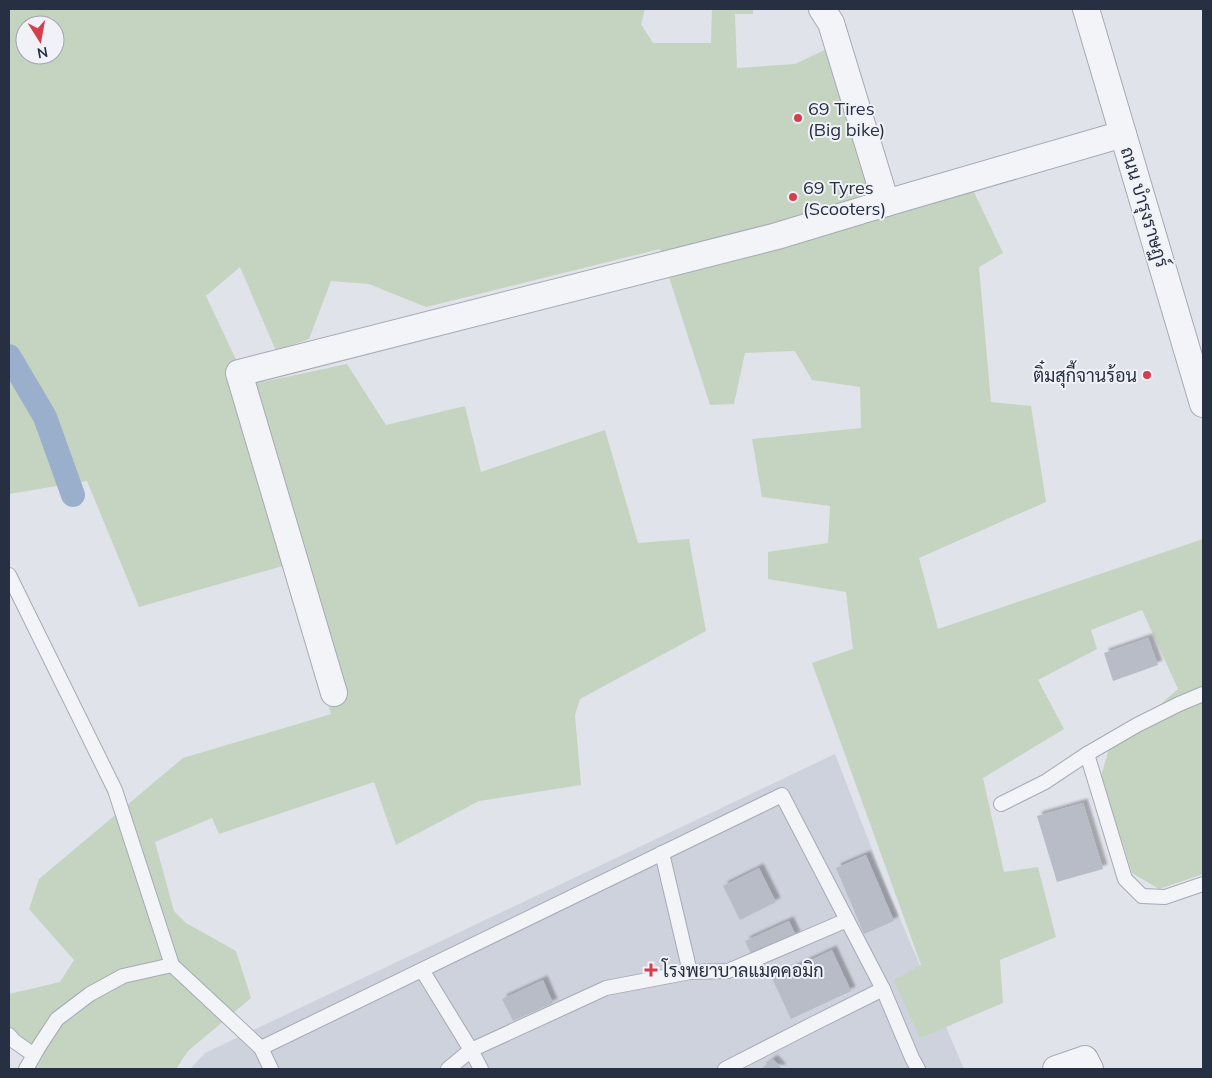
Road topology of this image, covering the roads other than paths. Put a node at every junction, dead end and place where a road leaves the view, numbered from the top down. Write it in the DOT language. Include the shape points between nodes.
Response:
graph roads {
  1 [pos="822,9"];
  2 [pos="1086,9"];
  3 [pos="1123,134"];
  4 [pos="886,203"];
  5 [pos="1203,404"];
  6 [pos="9,575"];
  7 [pos="334,693"];
  8 [pos="1203,694"];
  9 [pos="1087,754"];
  10 [pos="1001,804"];
  11 [pos="662,853"];
  12 [pos="1203,884"];
  13 [pos="847,920"];
  14 [pos="172,965"];
  15 [pos="422,970"];
  16 [pos="690,972"];
  17 [pos="883,989"];
  18 [pos="9,1035"];
  19 [pos="261,1048"];
  20 [pos="471,1050"];
  21 [pos="34,1055"];
  22 [pos="26,1069"];
  23 [pos="271,1069"];
  24 [pos="448,1069"];
  25 [pos="481,1069"];
  26 [pos="725,1069"];
  27 [pos="918,1069"];
  28 [pos="1056,1069"];
  29 [pos="1090,1069"];
  1 -- 4 [label="street" via="831,23"];
  2 -- 3 [label="street, ถนน บำรุงราษฏร์"];
  3 -- 4 [label="street"];
  3 -- 5 [label="street, ถนน บำรุงราษฏร์"];
  4 -- 7 [label="street" via="777,236 239,373"];
  6 -- 14 [label="lane" via="115,790"];
  8 -- 9 [label="lane" via="1137,725"];
  9 -- 10 [label="lane" via="1045,782"];
  9 -- 12 [label="lane" via="1125,879 1142,896 1165,897"];
  11 -- 13 [label="lane" via="782,795"];
  11 -- 15 [label="lane"];
  11 -- 16 [label="lane"];
  13 -- 16 [label="lane" via="728,972"];
  13 -- 17 [label="lane"];
  14 -- 19 [label="lane"];
  14 -- 21 [label="lane" via="123,976 90,994 57,1019"];
  15 -- 19 [label="lane"];
  15 -- 20 [label="lane"];
  16 -- 20 [label="lane" via="606,988"];
  17 -- 26 [label="lane"];
  17 -- 27 [label="lane"];
  18 -- 21 [label="lane"];
  19 -- 23 [label="lane"];
  20 -- 24 [label="lane"];
  20 -- 25 [label="lane"];
  21 -- 22 [label="lane"];
  28 -- 29 [label="street" via="1085,1058"];
}
